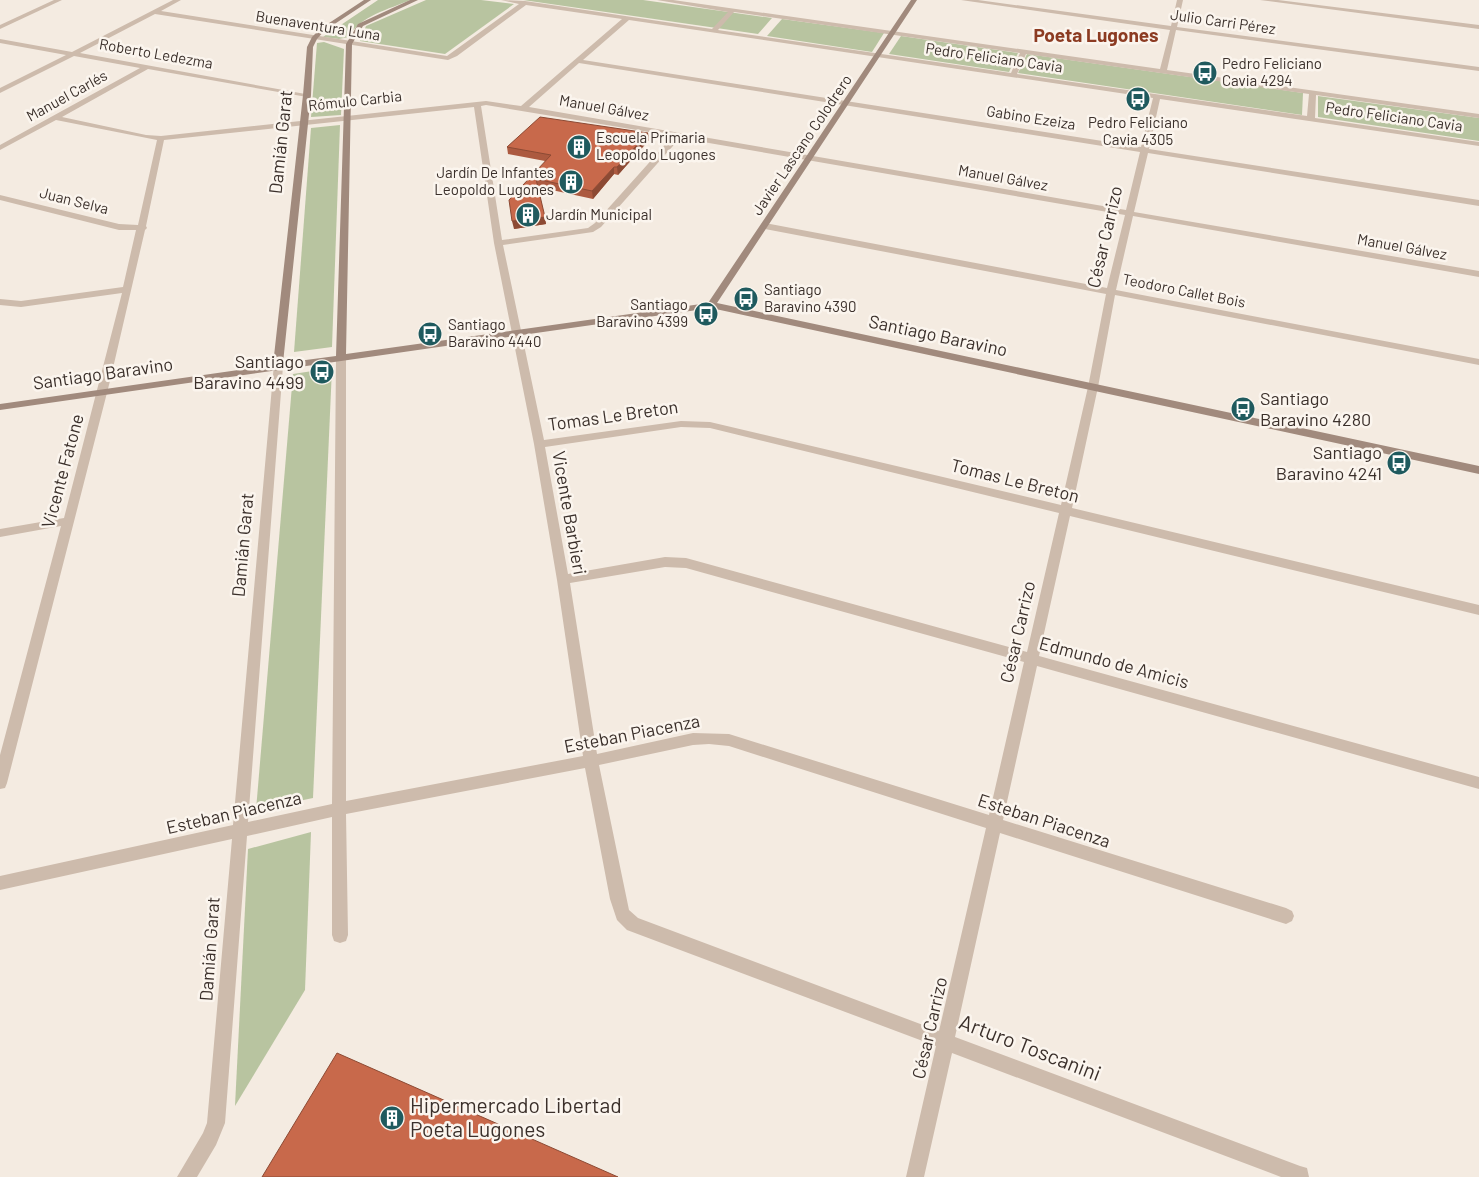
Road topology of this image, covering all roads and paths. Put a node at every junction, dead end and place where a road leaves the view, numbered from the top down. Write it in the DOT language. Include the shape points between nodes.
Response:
graph roads {
  1 [pos="59,0"];
  2 [pos="178,0"];
  3 [pos="368,0"];
  4 [pos="414,0"];
  5 [pos="504,0"];
  6 [pos="660,0"];
  7 [pos="914,0"];
  8 [pos="964,0"];
  9 [pos="1180,0"];
  10 [pos="1263,0"];
  11 [pos="525,3"];
  12 [pos="733,10"];
  13 [pos="154,12"];
  14 [pos="628,18"];
  15 [pos="0,27"];
  16 [pos="1479,27"];
  17 [pos="1173,28"];
  18 [pos="713,31"];
  19 [pos="893,33"];
  20 [pos="314,38"];
  21 [pos="0,41"];
  22 [pos="350,44"];
  23 [pos="1024,52"];
  24 [pos="73,54"];
  25 [pos="878,55"];
  26 [pos="578,61"];
  27 [pos="147,67"];
  28 [pos="1479,68"];
  29 [pos="1163,71"];
  30 [pos="1013,75"];
  31 [pos="0,91"];
  32 [pos="1313,93"];
  33 [pos="307,95"];
  34 [pos="1157,96"];
  35 [pos="847,103"];
  36 [pos="477,105"];
  37 [pos="523,108"];
  38 [pos="1479,116"];
  39 [pos="55,118"];
  40 [pos="348,118"];
  41 [pos="1312,119"];
  42 [pos="303,123"];
  43 [pos="678,135"];
  44 [pos="161,138"];
  45 [pos="1479,144"];
  46 [pos="0,148"];
  47 [pos="1144,150"];
  48 [pos="810,158"];
  49 [pos="0,197"];
  50 [pos="1479,203"];
  51 [pos="1130,214"];
  52 [pos="765,226"];
  53 [pos="143,228"];
  54 [pos="498,243"];
  55 [pos="1479,274"];
  56 [pos="127,289"];
  57 [pos="1111,292"];
  58 [pos="0,302"];
  59 [pos="711,305"];
  60 [pos="515,333"];
  61 [pos="342,358"];
  62 [pos="1479,362"];
  63 [pos="278,366"];
  64 [pos="1093,387"];
  65 [pos="102,392"];
  66 [pos="0,406"];
  67 [pos="539,444"];
  68 [pos="1479,470"];
  69 [pos="1064,512"];
  70 [pos="68,521"];
  71 [pos="0,533"];
  72 [pos="563,580"];
  73 [pos="1479,610"];
  74 [pos="1031,659"];
  75 [pos="591,761"];
  76 [pos="1479,782"];
  77 [pos="0,783"];
  78 [pos="338,809"];
  79 [pos="993,824"];
  80 [pos="239,832"];
  81 [pos="0,883"];
  82 [pos="618,899"];
  83 [pos="1286,916"];
  84 [pos="340,935"];
  85 [pos="947,1041"];
  86 [pos="1300,1174"];
  87 [pos="186,1177"];
  88 [pos="915,1177"];
  1 -- 15 [label="street"];
  2 -- 13 [label="street"];
  3 -- 20 [label="main road"];
  4 -- 22 [label="main road" via="360,25"];
  5 -- 11 [label="street, Pedro Feliciano Cavia"];
  6 -- 12 [label="street, Pedro Feliciano Cavia"];
  7 -- 19 [label="main road, Javier Lascano Colodrero"];
  8 -- 17 [label="street, Julio Carri Pérez"];
  9 -- 17 [label="street"];
  10 -- 16 [label="street"];
  11 -- 14 [label="street, Pedro Feliciano Cavia"];
  11 -- 22 [label="street, Buenaventura Luna" via="448,58"];
  12 -- 18 [label="street"];
  12 -- 19 [label="street, Pedro Feliciano Cavia"];
  13 -- 20 [label="street, Buenaventura Luna"];
  13 -- 24 [label="street"];
  14 -- 18 [label="street, Pedro Feliciano Cavia"];
  14 -- 26 [label="street"];
  17 -- 28 [label="street, Julio Carri Pérez"];
  17 -- 29 [label="street"];
  18 -- 25 [label="street, Pedro Feliciano Cavia"];
  19 -- 23 [label="street, Pedro Feliciano Cavia"];
  19 -- 25 [label="main road, Javier Lascano Colodrero"];
  20 -- 22 [label="street, Buenaventura Luna"];
  20 -- 33 [label="main road, Damián Garat" via="310,47"];
  21 -- 24 [label="street, Roberto Ledezma"];
  22 -- 40 [label="main road"];
  23 -- 29 [label="street, Pedro Feliciano Cavia"];
  23 -- 30 [label="street"];
  24 -- 27 [label="street, Roberto Ledezma"];
  24 -- 31 [label="street"];
  25 -- 30 [label="street, Pedro Feliciano Cavia"];
  25 -- 35 [label="main road, Javier Lascano Colodrero"];
  26 -- 35 [label="street, Gabino Ezeiza"];
  26 -- 37 [label="street"];
  27 -- 33 [label="street, Roberto Ledezma"];
  27 -- 39 [label="street, Manuel Carlés"];
  29 -- 32 [label="street, Pedro Feliciano Cavia"];
  30 -- 34 [label="street, Pedro Feliciano Cavia"];
  32 -- 38 [label="street, Pedro Feliciano Cavia"];
  32 -- 41 [label="street"];
  33 -- 42 [label="main road, Damián Garat"];
  34 -- 41 [label="street, Pedro Feliciano Cavia"];
  34 -- 47 [label="street, César Carrizo"];
  35 -- 47 [label="street, Gabino Ezeiza"];
  35 -- 48 [label="main road, Javier Lascano Colodrero"];
  36 -- 37 [label="street, Rómulo Carbia" via="496,103"];
  36 -- 40 [label="street, Rómulo Carbia"];
  36 -- 54 [label="street, Vicente Barbieri"];
  37 -- 43 [label="street, Manuel Gálvez"];
  39 -- 44 [label="street, Rómulo Carbia" via="146,138"];
  39 -- 46 [label="street, Manuel Carlés"];
  40 -- 42 [label="street, Rómulo Carbia"];
  40 -- 61 [label="main road"];
  41 -- 45 [label="street, Pedro Feliciano Cavia"];
  42 -- 44 [label="street, Rómulo Carbia"];
  42 -- 63 [label="main road, Damián Garat"];
  43 -- 48 [label="street, Manuel Gálvez"];
  43 -- 54 [label="street" via="590,230"];
  44 -- 53 [label="street, Vicente Fatone"];
  47 -- 50 [label="street, Gabino Ezeiza"];
  47 -- 51 [label="street, César Carrizo"];
  48 -- 51 [label="street, Manuel Gálvez"];
  48 -- 52 [label="main road, Javier Lascano Colodrero"];
  49 -- 53 [label="street, Juan Selva" via="119,227"];
  51 -- 55 [label="street, Manuel Gálvez"];
  51 -- 57 [label="street, César Carrizo"];
  52 -- 57 [label="street, Teodoro Callet Bois"];
  52 -- 59 [label="main road, Javier Lascano Colodrero"];
  53 -- 56 [label="street, Vicente Fatone"];
  54 -- 60 [label="street, Vicente Barbieri"];
  56 -- 58 [label="street" via="21,304"];
  56 -- 65 [label="street, Vicente Fatone"];
  57 -- 62 [label="street, Teodoro Callet Bois"];
  57 -- 64 [label="street, César Carrizo"];
  59 -- 60 [label="main road, Santiago Baravino"];
  59 -- 64 [label="main road, Santiago Baravino"];
  60 -- 61 [label="main road, Santiago Baravino"];
  60 -- 67 [label="street, Vicente Barbieri"];
  61 -- 63 [label="main road, Santiago Baravino"];
  61 -- 78 [label="street"];
  63 -- 65 [label="main road, Santiago Baravino"];
  63 -- 80 [label="street, Damián Garat"];
  64 -- 68 [label="main road, Santiago Baravino"];
  64 -- 69 [label="street, César Carrizo"];
  65 -- 66 [label="main road, Santiago Baravino"];
  65 -- 70 [label="street, Vicente Fatone"];
  67 -- 69 [label="street, Tomas Le Breton" via="681,424 710,425"];
  67 -- 72 [label="street, Vicente Barbieri"];
  69 -- 73 [label="street, Tomas Le Breton"];
  69 -- 74 [label="street, César Carrizo"];
  70 -- 71 [label="street"];
  70 -- 77 [label="street, Vicente Fatone"];
  72 -- 74 [label="street, Edmundo de Amicis" via="681,562"];
  72 -- 75 [label="street, Vicente Barbieri"];
  74 -- 76 [label="street, Edmundo de Amicis"];
  74 -- 79 [label="street, César Carrizo"];
  75 -- 78 [label="street, Esteban Piacenza"];
  75 -- 79 [label="street, Esteban Piacenza" via="693,739 729,740"];
  75 -- 82 [label="street, Vicente Barbieri"];
  78 -- 80 [label="street, Esteban Piacenza"];
  78 -- 84 [label="street"];
  79 -- 83 [label="street, Esteban Piacenza"];
  79 -- 85 [label="street, César Carrizo"];
  80 -- 81 [label="street, Esteban Piacenza"];
  80 -- 87 [label="street, Damián Garat" via="216,1123 210,1139"];
  82 -- 85 [label="street, Arturo Toscanini" via="623,915 633,924"];
  85 -- 86 [label="street, Arturo Toscanini"];
  85 -- 88 [label="street, César Carrizo"];
}
